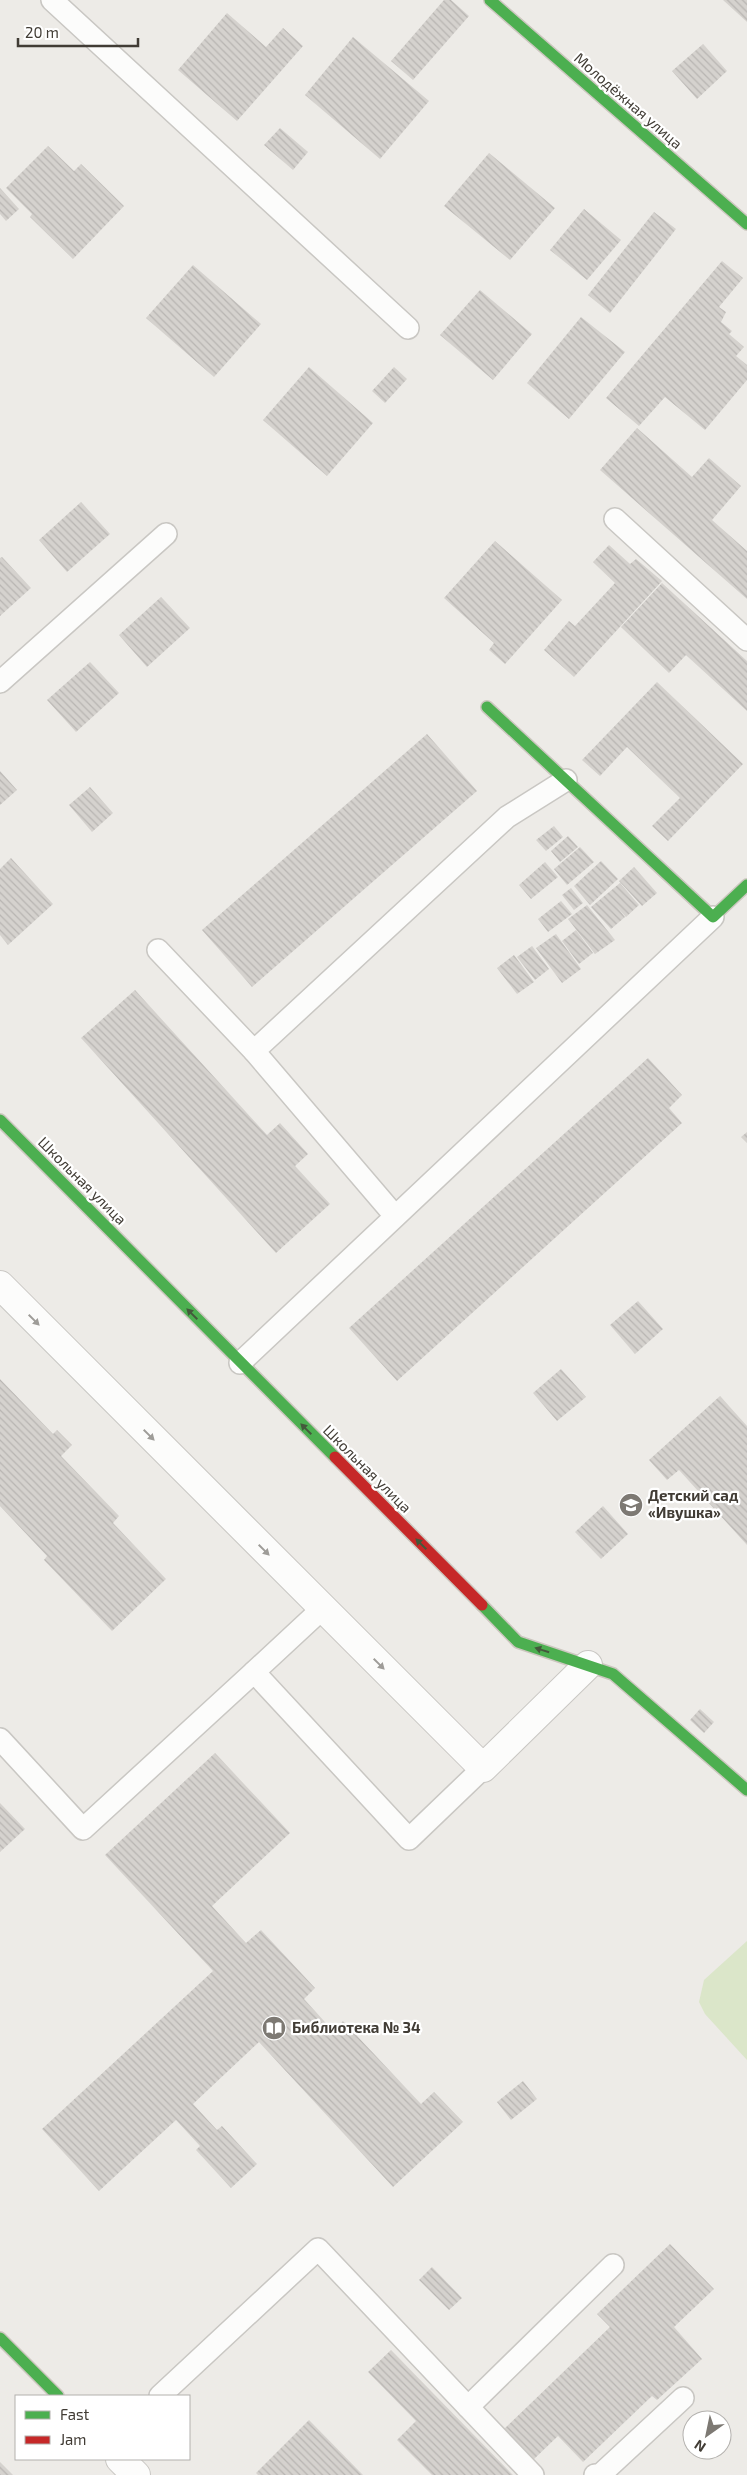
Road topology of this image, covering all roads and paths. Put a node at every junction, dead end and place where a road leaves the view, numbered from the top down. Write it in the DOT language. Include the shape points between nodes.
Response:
graph roads {
  1 [pos="52,0"];
  2 [pos="490,0"];
  3 [pos="747,224"];
  4 [pos="408,328"];
  5 [pos="615,519"];
  6 [pos="166,534"];
  7 [pos="747,640"];
  8 [pos="0,682"];
  9 [pos="487,706"];
  10 [pos="566,780"];
  11 [pos="747,885"];
  12 [pos="712,917"];
  13 [pos="158,950"];
  14 [pos="254,1052"];
  15 [pos="0,1120"];
  16 [pos="395,1216"];
  17 [pos="1,1287"];
  18 [pos="240,1362"];
  19 [pos="323,1608"];
  20 [pos="588,1665"];
  21 [pos="254,1672"];
  22 [pos="0,1739"];
  23 [pos="483,1768"];
  24 [pos="747,1790"];
  25 [pos="614,2265"];
  26 [pos="0,2338"];
  27 [pos="57,2395"];
  28 [pos="161,2395"];
  29 [pos="683,2398"];
  30 [pos="468,2407"];
  31 [pos="121,2460"];
  32 [pos="136,2475"];
  33 [pos="533,2475"];
  34 [pos="595,2475"];
  1 -- 4 [label="lane"];
  2 -- 3 [label="street, Молодёжная улица"];
  5 -- 7 [label="lane"];
  6 -- 8 [label="lane"];
  9 -- 10 [label="street"];
  10 -- 12 [label="street"];
  10 -- 14 [label="lane" via="507,817"];
  11 -- 12 [label="street"];
  12 -- 16 [label="lane"];
  13 -- 14 [label="lane"];
  14 -- 16 [label="lane"];
  18 -- 15 [label="street, Школьная улица, one-way"];
  16 -- 18 [label="lane"];
  17 -- 19 [label="street, one-way"];
  20 -- 18 [label="street, Школьная улица, one-way" via="518,1642"];
  19 -- 21 [label="lane"];
  19 -- 23 [label="street, one-way"];
  20 -- 23 [label="street"];
  20 -- 24 [label="street, Школьная улица" via="613,1674"];
  21 -- 22 [label="lane" via="83,1829"];
  21 -- 23 [label="lane" via="409,1839"];
  25 -- 30 [label="lane"];
  26 -- 27 [label="street"];
  28 -- 30 [label="lane" via="318,2249"];
  29 -- 34 [label="lane" via="600,2475"];
  30 -- 33 [label="lane"];
  31 -- 32 [label="street"];
}
